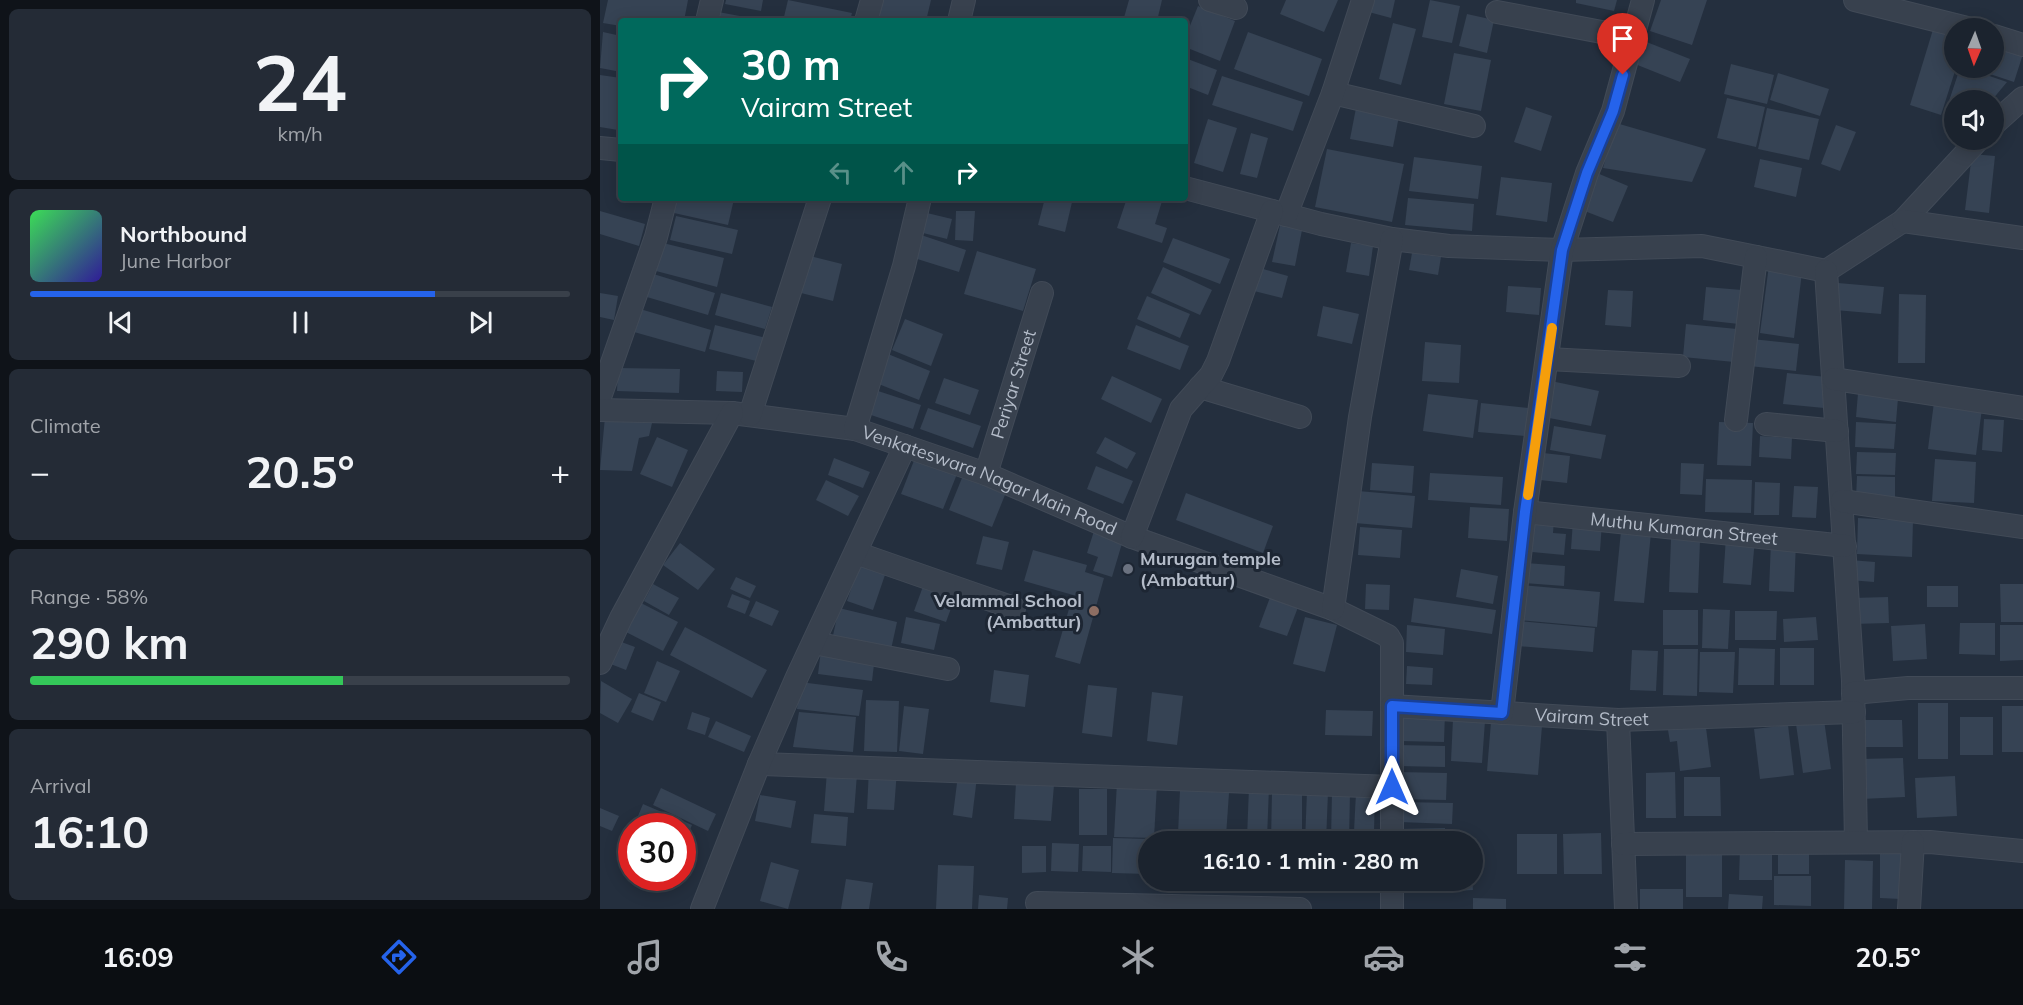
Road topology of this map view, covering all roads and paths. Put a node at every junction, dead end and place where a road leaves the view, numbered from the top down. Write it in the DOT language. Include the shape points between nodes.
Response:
graph roads {
  1 [pos="712,0"];
  2 [pos="872,0"];
  3 [pos="964,0"];
  4 [pos="1210,0"];
  5 [pos="1363,0"];
  6 [pos="1643,0"];
  7 [pos="1856,0"];
  8 [pos="1236,8"];
  9 [pos="1497,12"];
  10 [pos="708,18"];
  11 [pos="868,18"];
  12 [pos="960,18"];
  13 [pos="1944,21"];
  14 [pos="1633,38"];
  15 [pos="2004,39"];
  16 [pos="2023,45"];
  17 [pos="1333,93"];
  18 [pos="2023,98"];
  19 [pos="2004,115"];
  20 [pos="1474,126"];
  21 [pos="600,148"];
  22 [pos="618,150"];
  23 [pos="1969,150"];
  24 [pos="1188,189"];
  25 [pos="665,201"];
  26 [pos="819,201"];
  27 [pos="919,201"];
  28 [pos="1279,213"];
  29 [pos="1903,221"];
  30 [pos="2023,238"];
  31 [pos="1392,239"];
  32 [pos="1562,250"];
  33 [pos="1756,257"];
  34 [pos="1826,271"];
  35 [pos="1042,293"];
  36 [pos="1548,359"];
  37 [pos="1679,366"];
  38 [pos="1834,379"];
  39 [pos="1200,387"];
  40 [pos="600,397"];
  41 [pos="2023,408"];
  42 [pos="600,411"];
  43 [pos="741,414"];
  44 [pos="1300,417"];
  45 [pos="1736,420"];
  46 [pos="1766,424"];
  47 [pos="855,429"];
  48 [pos="1837,431"];
  49 [pos="905,446"];
  50 [pos="986,474"];
  51 [pos="1842,501"];
  52 [pos="1525,512"];
  53 [pos="2023,527"];
  54 [pos="1132,537"];
  55 [pos="1845,546"];
  56 [pos="856,553"];
  57 [pos="1014,608"];
  58 [pos="1333,609"];
  59 [pos="814,643"];
  60 [pos="600,663"];
  61 [pos="948,669"];
  62 [pos="2023,688"];
  63 [pos="1854,703"];
  64 [pos="1392,706"];
  65 [pos="1502,713"];
  66 [pos="1618,720"];
  67 [pos="759,764"];
  68 [pos="1392,787"];
  69 [pos="1392,831"];
  70 [pos="1856,842"];
  71 [pos="1913,842"];
  72 [pos="1623,844"];
  73 [pos="2023,851"];
  74 [pos="1392,891"];
  75 [pos="1037,903"];
  76 [pos="702,909"];
  77 [pos="1299,909"];
  78 [pos="1392,909"];
  79 [pos="1626,909"];
  80 [pos="1909,909"];
  1 -- 10 [label="street"];
  2 -- 11 [label="street"];
  3 -- 12 [label="street"];
  4 -- 8 [label="street"];
  5 -- 17 [label="street"];
  6 -- 14 [label="street"];
  7 -- 13 [label="street"];
  9 -- 14 [label="street"];
  14 -- 32 [label="street" via="1613,111 1587,173"];
  15 -- 16 [label="street"];
  17 -- 20 [label="street"];
  17 -- 28 [label="street"];
  18 -- 19 [label="street"];
  21 -- 22 [label="street"];
  23 -- 29 [label="street"];
  24 -- 28 [label="street"];
  25 -- 40 [label="street"];
  26 -- 43 [label="street"];
  27 -- 47 [label="street"];
  28 -- 31 [label="street"];
  28 -- 39 [label="street" via="1218,361"];
  29 -- 30 [label="street"];
  29 -- 34 [label="street"];
  31 -- 32 [label="street" via="1449,246"];
  31 -- 58 [label="street" via="1360,417"];
  32 -- 33 [label="street" via="1702,246"];
  32 -- 36 [label="street"];
  33 -- 34 [label="street"];
  33 -- 45 [label="street"];
  34 -- 38 [label="street"];
  35 -- 50 [label="street, Periyar Street"];
  36 -- 37 [label="street"];
  36 -- 52 [label="street"];
  38 -- 41 [label="street"];
  38 -- 48 [label="street"];
  39 -- 44 [label="street"];
  39 -- 54 [label="street" via="1180,409"];
  42 -- 43 [label="street, Venkateswara Nagar Main Road"];
  43 -- 47 [label="street, Venkateswara Nagar Main Road"];
  43 -- 60 [label="street" via="621,618"];
  46 -- 48 [label="street"];
  47 -- 49 [label="street, Venkateswara Nagar Main Road"];
  48 -- 51 [label="street"];
  49 -- 50 [label="street, Venkateswara Nagar Main Road"];
  49 -- 56 [label="street"];
  50 -- 54 [label="street, Venkateswara Nagar Main Road"];
  51 -- 53 [label="street"];
  51 -- 55 [label="street"];
  52 -- 55 [label="street, Muthu Kumaran Street"];
  52 -- 65 [label="street"];
  54 -- 58 [label="street, Venkateswara Nagar Main Road"];
  55 -- 63 [label="street"];
  56 -- 57 [label="street"];
  56 -- 59 [label="street"];
  58 -- 64 [label="street, Venkateswara Nagar Main Road" via="1388,636 1392,643"];
  59 -- 61 [label="street"];
  59 -- 67 [label="street"];
  62 -- 63 [label="street, Vairam Street" via="1908,688"];
  63 -- 66 [label="street, Vairam Street"];
  63 -- 70 [label="street"];
  64 -- 65 [label="street, Vairam Street"];
  64 -- 68 [label="street"];
  65 -- 66 [label="street, Vairam Street"];
  66 -- 72 [label="street"];
  67 -- 68 [label="street"];
  67 -- 76 [label="street"];
  68 -- 69 [label="street"];
  70 -- 71 [label="street"];
  70 -- 72 [label="street"];
  71 -- 73 [label="street"];
  71 -- 80 [label="street"];
  72 -- 79 [label="street"];
  74 -- 78 [label="street"];
  75 -- 77 [label="street"];
}
